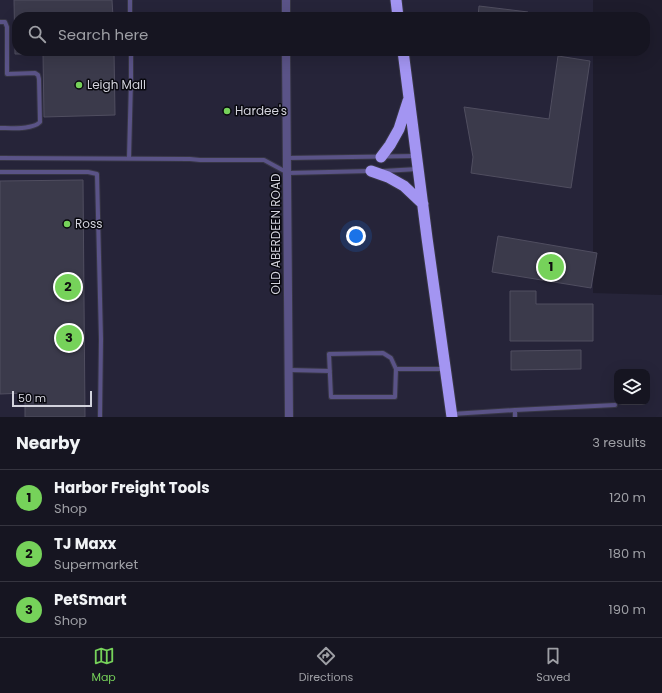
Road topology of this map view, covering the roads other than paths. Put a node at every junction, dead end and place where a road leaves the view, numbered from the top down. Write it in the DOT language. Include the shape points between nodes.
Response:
graph roads {
  1 [pos="130,0"];
  2 [pos="286,0"];
  3 [pos="396,0"];
  4 [pos="130,12"];
  5 [pos="286,12"];
  6 [pos="397,12"];
  7 [pos="0,22"];
  8 [pos="131,56"];
  9 [pos="286,56"];
  10 [pos="404,56"];
  11 [pos="409,98"];
  12 [pos="0,128"];
  13 [pos="416,156"];
  14 [pos="381,157"];
  15 [pos="0,158"];
  16 [pos="129,158"];
  17 [pos="288,158"];
  18 [pos="418,169"];
  19 [pos="371,171"];
  20 [pos="0,172"];
  21 [pos="288,173"];
  22 [pos="423,204"];
  23 [pos="396,369"];
  24 [pos="446,369"];
  25 [pos="288,370"];
  26 [pos="330,371"];
  27 [pos="615,405"];
  28 [pos="515,410"];
  29 [pos="452,415"];
  30 [pos="100,417"];
  31 [pos="289,417"];
  32 [pos="515,417"];
  1 -- 4 [label="lane"];
  2 -- 5 [label="street"];
  3 -- 6 [label="highway"];
  7 -- 12 [label="lane" via="5,22 6,27 7,74 35,74 40,79 38,125"];
  8 -- 16 [label="lane"];
  9 -- 17 [label="street, OLD ABERDEEN ROAD"];
  10 -- 11 [label="highway"];
  11 -- 13 [label="highway"];
  11 -- 14 [label="highway" via="399,129"];
  13 -- 14 [label="lane"];
  13 -- 18 [label="highway"];
  14 -- 17 [label="lane"];
  15 -- 16 [label="lane"];
  16 -- 21 [label="lane" via="264,160"];
  17 -- 21 [label="street, OLD ABERDEEN ROAD"];
  18 -- 19 [label="lane"];
  18 -- 22 [label="highway"];
  19 -- 21 [label="lane"];
  19 -- 22 [label="highway" via="404,186"];
  20 -- 30 [label="lane" via="97,174"];
  21 -- 25 [label="street, OLD ABERDEEN ROAD"];
  22 -- 24 [label="highway"];
  23 -- 24 [label="lane"];
  23 -- 26 [label="lane" via="391,358 383,353 330,354"];
  23 -- 26 [label="lane" via="395,397 331,397"];
  24 -- 29 [label="highway"];
  25 -- 26 [label="lane"];
  25 -- 31 [label="street, OLD ABERDEEN ROAD"];
  27 -- 28 [label="lane"];
  28 -- 29 [label="lane"];
  28 -- 32 [label="lane"];
}
